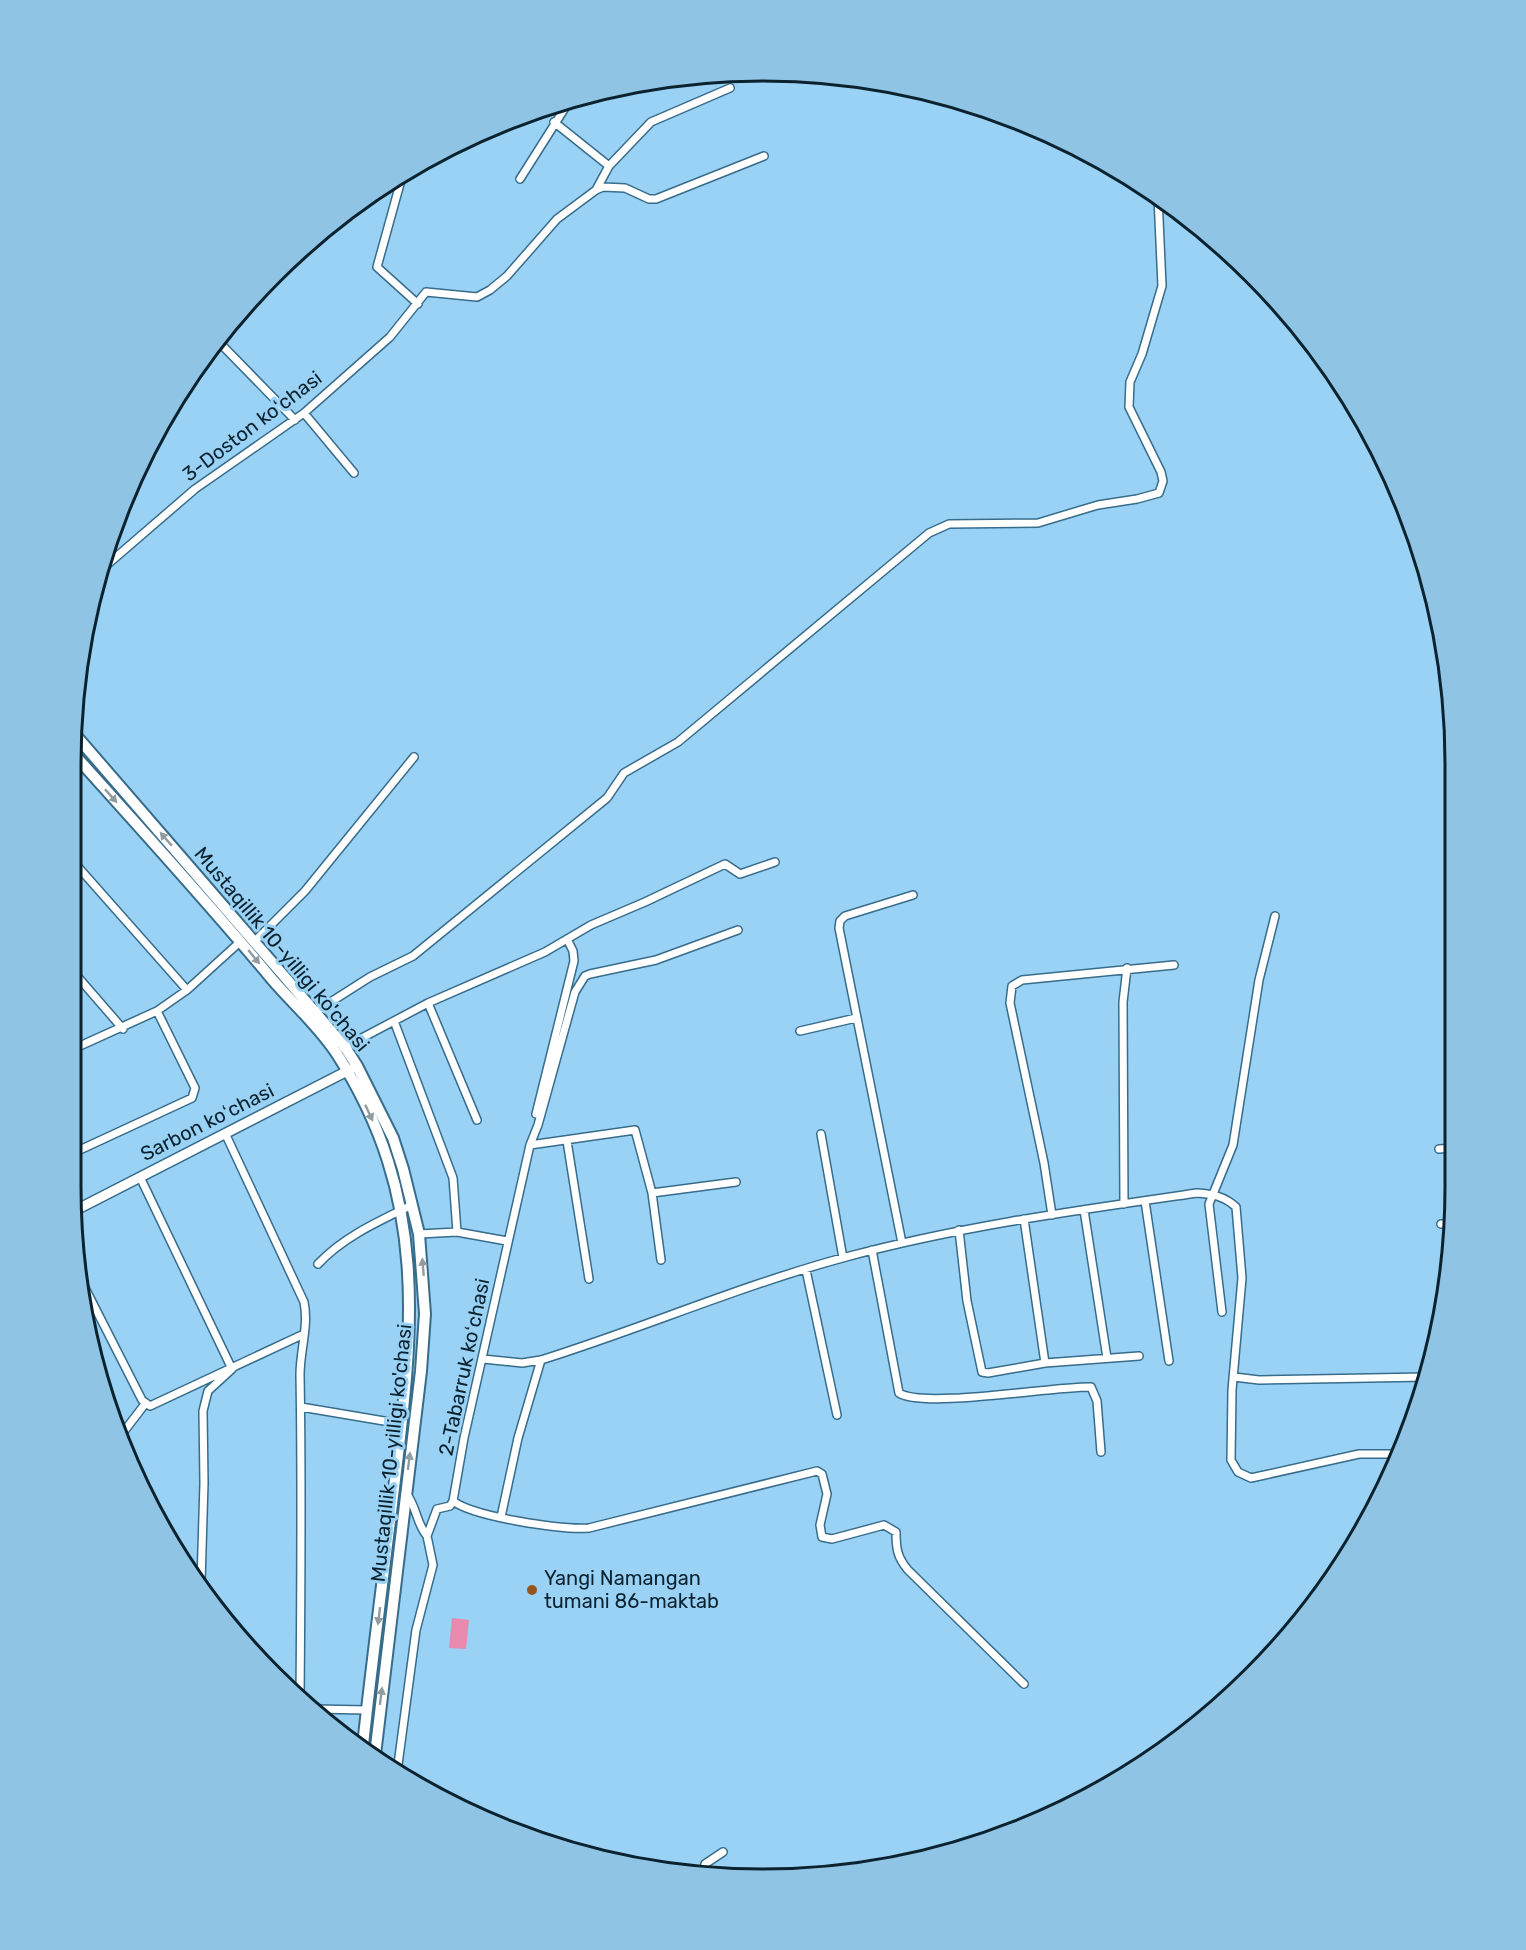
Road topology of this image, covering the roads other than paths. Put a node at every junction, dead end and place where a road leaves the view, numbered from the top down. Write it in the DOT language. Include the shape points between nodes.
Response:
graph roads {
  1 [pos="730,88"];
  2 [pos="562,112"];
  3 [pos="554,122"];
  4 [pos="764,156"];
  5 [pos="609,166"];
  6 [pos="520,179"];
  7 [pos="399,186"];
  8 [pos="596,190"];
  9 [pos="1158,208"];
  10 [pos="418,304"];
  11 [pos="223,346"];
  12 [pos="304,413"];
  13 [pos="295,420"];
  14 [pos="354,473"];
  15 [pos="112,561"];
  16 [pos="81,743"];
  17 [pos="414,757"];
  18 [pos="81,762"];
  19 [pos="776,862"];
  20 [pos="81,870"];
  21 [pos="913,895"];
  22 [pos="1275,916"];
  23 [pos="738,930"];
  24 [pos="567,939"];
  25 [pos="241,941"];
  26 [pos="254,942"];
  27 [pos="1174,964"];
  28 [pos="1127,968"];
  29 [pos="81,981"];
  30 [pos="187,990"];
  31 [pos="428,1003"];
  32 [pos="158,1011"];
  33 [pos="315,1012"];
  34 [pos="856,1018"];
  35 [pos="394,1021"];
  36 [pos="123,1029"];
  37 [pos="800,1031"];
  38 [pos="81,1046"];
  39 [pos="341,1050"];
  40 [pos="357,1066"];
  41 [pos="346,1071"];
  42 [pos="477,1120"];
  43 [pos="538,1125"];
  44 [pos="225,1133"];
  45 [pos="821,1134"];
  46 [pos="567,1141"];
  47 [pos="530,1145"];
  48 [pos="81,1149"];
  49 [pos="1438,1149"];
  50 [pos="1445,1149"];
  51 [pos="140,1176"];
  52 [pos="736,1182"];
  53 [pos="652,1193"];
  54 [pos="1211,1194"];
  55 [pos="1145,1201"];
  56 [pos="1124,1204"];
  57 [pos="412,1205"];
  58 [pos="81,1207"];
  59 [pos="401,1210"];
  60 [pos="1084,1210"];
  61 [pos="1052,1215"];
  62 [pos="1024,1219"];
  63 [pos="1441,1224"];
  64 [pos="1444,1224"];
  65 [pos="959,1230"];
  66 [pos="457,1232"];
  67 [pos="419,1234"];
  68 [pos="507,1240"];
  69 [pos="902,1243"];
  70 [pos="872,1250"];
  71 [pos="843,1258"];
  72 [pos="661,1260"];
  73 [pos="318,1264"];
  74 [pos="806,1270"];
  75 [pos="589,1279"];
  76 [pos="91,1299"];
  77 [pos="1222,1312"];
  78 [pos="304,1334"];
  79 [pos="1139,1356"];
  80 [pos="1107,1358"];
  81 [pos="483,1359"];
  82 [pos="541,1360"];
  83 [pos="1169,1361"];
  84 [pos="1045,1364"];
  85 [pos="232,1369"];
  86 [pos="1234,1377"];
  87 [pos="1418,1377"];
  88 [pos="145,1404"];
  89 [pos="301,1407"];
  90 [pos="837,1415"];
  91 [pos="402,1424"];
  92 [pos="126,1429"];
  93 [pos="1101,1452"];
  94 [pos="1390,1454"];
  95 [pos="406,1492"];
  96 [pos="453,1501"];
  97 [pos="501,1517"];
  98 [pos="427,1536"];
  99 [pos="201,1573"];
  100 [pos="1024,1684"];
  101 [pos="300,1687"];
  102 [pos="324,1709"];
  103 [pos="367,1710"];
  104 [pos="364,1739"];
  105 [pos="376,1748"];
  106 [pos="398,1763"];
  107 [pos="723,1852"];
  108 [pos="704,1866"];
  1 -- 5 [label="street, 3-Doston koʻchasi" via="651,122"];
  2 -- 3 [label="street"];
  3 -- 5 [label="street"];
  3 -- 6 [label="street"];
  4 -- 8 [label="street" via="656,199 625,188"];
  5 -- 8 [label="street, 3-Doston koʻchasi"];
  7 -- 10 [label="street" via="377,267"];
  8 -- 10 [label="street, 3-Doston koʻchasi" via="557,219 490,290 477,297 426,292"];
  9 -- 33 [label="street" via="1162,286 1130,382 1129,407 1161,472 1160,493 1098,505 1038,523 950,524 929,534 678,742 624,773 607,798 413,956 369,976"];
  10 -- 12 [label="street, 3-Doston koʻchasi" via="390,336"];
  11 -- 13 [label="street"];
  12 -- 13 [label="street, 3-Doston koʻchasi"];
  12 -- 14 [label="street"];
  13 -- 15 [label="street, 3-Doston koʻchasi" via="195,489"];
  26 -- 16 [label="main road, Mustaqillik 10-yilligi ko'chasi, one-way"];
  17 -- 26 [label="street" via="305,891"];
  18 -- 25 [label="main road, Mustaqillik 10-yilligi ko'chasi, one-way"];
  19 -- 24 [label="street" via="740,874 725,864"];
  20 -- 30 [label="street"];
  21 -- 34 [label="street" via="845,916 840,921"];
  22 -- 54 [label="street" via="1258,980 1233,1145"];
  23 -- 43 [label="street, 2-Tabarruk koʻchasi" via="656,960 585,976 570,1007"];
  24 -- 31 [label="street"];
  24 -- 43 [label="street, 2-Tabarruk koʻchasi" via="574,961 536,1115"];
  25 -- 30 [label="street"];
  25 -- 39 [label="main road, Mustaqillik 10-yilligi ko'chasi, one-way" via="273,981"];
  26 -- 33 [label="main road, Mustaqillik 10-yilligi ko'chasi"];
  27 -- 28 [label="street"];
  28 -- 56 [label="street" via="1123,1002"];
  28 -- 61 [label="street" via="1023,980 1012,986 1010,1003"];
  29 -- 36 [label="street"];
  30 -- 32 [label="street"];
  31 -- 35 [label="street"];
  31 -- 42 [label="street"];
  32 -- 36 [label="street"];
  32 -- 48 [label="street" via="195,1088 192,1098"];
  33 -- 39 [label="main road, Mustaqillik 10-yilligi ko'chasi"];
  34 -- 37 [label="street"];
  34 -- 69 [label="street"];
  35 -- 39 [label="street"];
  35 -- 66 [label="street" via="453,1178"];
  36 -- 38 [label="street"];
  39 -- 40 [label="main road, Mustaqillik 10-yilligi ko'chasi"];
  39 -- 41 [label="main road, Mustaqillik 10-yilligi ko'chasi"];
  40 -- 41 [label="street, Sarbon koʻchasi"];
  40 -- 57 [label="main road, Mustaqillik 10-yilligi ko'chasi" via="393,1138"];
  41 -- 44 [label="street, Sarbon koʻchasi"];
  41 -- 59 [label="main road, Mustaqillik 10-yilligi ko'chasi, one-way" via="369,1111 389,1161"];
  43 -- 47 [label="street, 2-Tabarruk koʻchasi"];
  44 -- 51 [label="street, Sarbon koʻchasi"];
  44 -- 78 [label="street" via="304,1302"];
  45 -- 71 [label="street"];
  46 -- 47 [label="street"];
  46 -- 53 [label="street" via="635,1130"];
  46 -- 75 [label="street"];
  47 -- 68 [label="street, 2-Tabarruk koʻchasi"];
  49 -- 50 [label="street"];
  51 -- 58 [label="street, Sarbon koʻchasi"];
  51 -- 85 [label="street"];
  52 -- 53 [label="street"];
  53 -- 72 [label="street"];
  54 -- 55 [label="street"];
  54 -- 77 [label="street"];
  54 -- 86 [label="street" via="1236,1207 1242,1278"];
  55 -- 56 [label="street"];
  55 -- 83 [label="street"];
  56 -- 60 [label="street"];
  57 -- 59 [label="street"];
  57 -- 67 [label="main road, Mustaqillik 10-yilligi ko'chasi"];
  59 -- 73 [label="street" via="331,1250"];
  59 -- 91 [label="main road, Mustaqillik 10-yilligi ko'chasi" via="411,1305"];
  60 -- 61 [label="street"];
  60 -- 80 [label="street"];
  61 -- 62 [label="street"];
  62 -- 65 [label="street"];
  62 -- 84 [label="street"];
  63 -- 64 [label="street"];
  65 -- 69 [label="street"];
  65 -- 84 [label="street" via="967,1301 982,1372"];
  66 -- 67 [label="street"];
  66 -- 68 [label="street"];
  95 -- 67 [label="main road, Mustaqillik 10-yilligi ko'chasi, one-way" via="424,1325"];
  68 -- 81 [label="street, 2-Tabarruk koʻchasi"];
  69 -- 70 [label="street"];
  70 -- 71 [label="street"];
  70 -- 93 [label="street" via="899,1393 954,1397 1091,1387 1097,1401"];
  71 -- 74 [label="street"];
  74 -- 82 [label="street"];
  74 -- 90 [label="street"];
  76 -- 88 [label="street"];
  78 -- 85 [label="street"];
  78 -- 89 [label="street" via="300,1356"];
  79 -- 80 [label="street"];
  80 -- 84 [label="street"];
  81 -- 82 [label="street" via="522,1363"];
  81 -- 96 [label="street, 2-Tabarruk koʻchasi"];
  82 -- 97 [label="street" via="518,1438"];
  85 -- 88 [label="street" via="156,1405"];
  85 -- 99 [label="street" via="208,1391 203,1411"];
  86 -- 87 [label="street"];
  86 -- 94 [label="street" via="1231,1460 1238,1472 1251,1478 1359,1454"];
  88 -- 92 [label="street"];
  89 -- 91 [label="street"];
  89 -- 101 [label="street"];
  91 -- 103 [label="main road, Mustaqillik 10-yilligi ko'chasi, one-way"];
  95 -- 98 [label="street"];
  105 -- 95 [label="main road, Mustaqillik 10-yilligi ko'chasi, one-way"];
  96 -- 97 [label="street" via="461,1507"];
  96 -- 98 [label="street" via="450,1506 437,1509"];
  97 -- 100 [label="street" via="589,1528 817,1471 822,1474 827,1494 820,1525 822,1537 832,1539 884,1525 896,1532 900,1560"];
  98 -- 106 [label="street" via="433,1565 417,1630"];
  102 -- 103 [label="street"];
  103 -- 104 [label="main road, Mustaqillik 10-yilligi ko'chasi"];
  107 -- 108 [label="street"];
}
